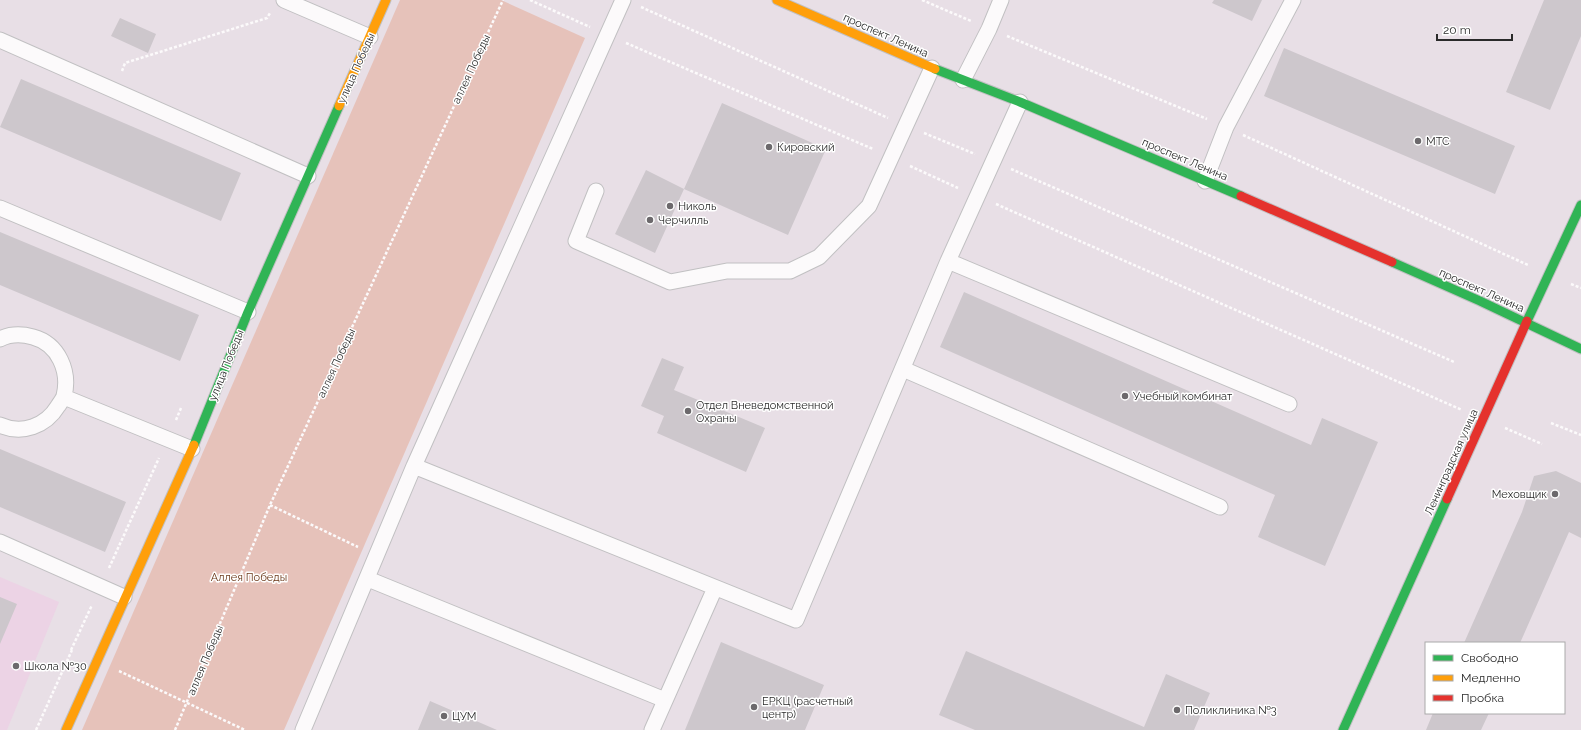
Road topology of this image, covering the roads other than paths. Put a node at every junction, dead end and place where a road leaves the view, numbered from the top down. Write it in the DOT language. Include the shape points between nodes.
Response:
graph roads {
  1 [pos="284,0"];
  2 [pos="386,0"];
  3 [pos="623,0"];
  4 [pos="777,0"];
  5 [pos="1002,0"];
  6 [pos="1293,0"];
  7 [pos="370,37"];
  8 [pos="0,40"];
  9 [pos="932,68"];
  10 [pos="963,80"];
  11 [pos="1020,102"];
  12 [pos="308,176"];
  13 [pos="1206,181"];
  14 [pos="596,191"];
  15 [pos="1581,205"];
  16 [pos="0,208"];
  17 [pos="948,261"];
  18 [pos="248,312"];
  19 [pos="1526,323"];
  20 [pos="0,339"];
  21 [pos="1581,349"];
  22 [pos="903,369"];
  23 [pos="64,397"];
  24 [pos="1289,404"];
  25 [pos="0,425"];
  26 [pos="192,448"];
  27 [pos="414,466"];
  28 [pos="1220,507"];
  29 [pos="0,542"];
  30 [pos="368,579"];
  31 [pos="715,588"];
  32 [pos="124,597"];
  33 [pos="665,700"];
  34 [pos="66,730"];
  35 [pos="303,730"];
  36 [pos="652,730"];
  37 [pos="1344,730"];
  1 -- 7 [label="lane"];
  2 -- 7 [label="street, улица Победы"];
  3 -- 27 [label="lane"];
  4 -- 9 [label="street, проспект Ленина"];
  5 -- 10 [label="lane"];
  6 -- 13 [label="lane" via="1226,127"];
  7 -- 12 [label="street, улица Победы"];
  8 -- 12 [label="lane"];
  9 -- 10 [label="street, проспект Ленина"];
  9 -- 14 [label="lane" via="869,206 819,257 790,271 727,271 670,282 576,241"];
  10 -- 11 [label="street, проспект Ленина"];
  11 -- 13 [label="street, проспект Ленина"];
  11 -- 17 [label="lane"];
  12 -- 18 [label="street, улица Победы"];
  13 -- 19 [label="street, проспект Ленина"];
  15 -- 19 [label="street, Ленинградская улица"];
  16 -- 18 [label="lane"];
  17 -- 22 [label="lane"];
  17 -- 24 [label="lane"];
  18 -- 26 [label="street, улица Победы"];
  19 -- 21 [label="street, проспект Ленина"];
  19 -- 37 [label="street, Ленинградская улица"];
  20 -- 23 [label="lane" via="22,334 37,338 51,347 66,372"];
  22 -- 28 [label="lane"];
  22 -- 31 [label="lane" via="796,620"];
  23 -- 25 [label="lane" via="52,416 34,428 7,429"];
  23 -- 26 [label="lane"];
  26 -- 32 [label="street, улица Победы"];
  27 -- 30 [label="lane"];
  27 -- 31 [label="lane"];
  29 -- 32 [label="lane"];
  30 -- 33 [label="lane"];
  30 -- 35 [label="lane"];
  31 -- 33 [label="lane"];
  32 -- 34 [label="street, улица Победы"];
  33 -- 36 [label="lane"];
}
